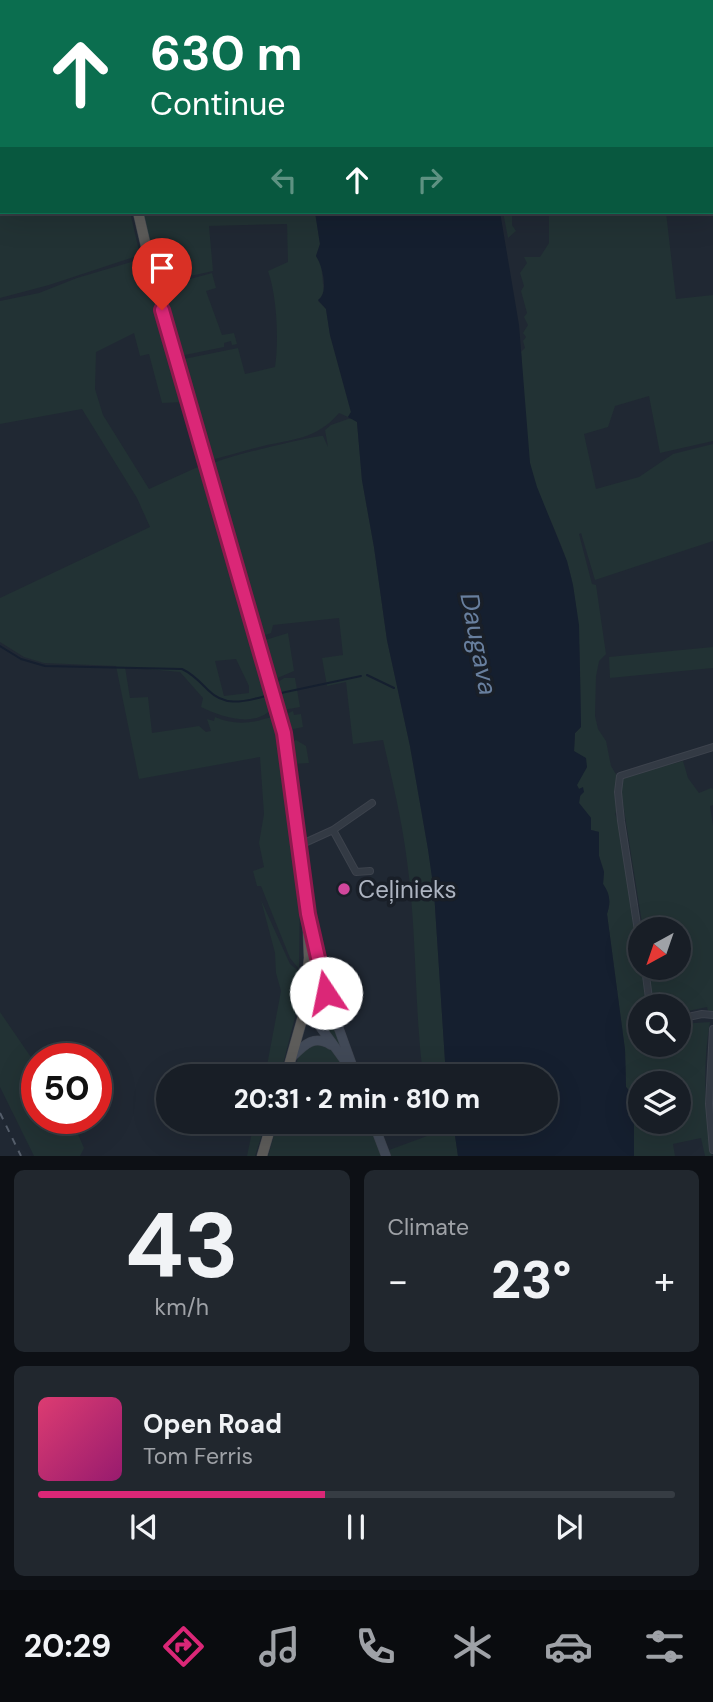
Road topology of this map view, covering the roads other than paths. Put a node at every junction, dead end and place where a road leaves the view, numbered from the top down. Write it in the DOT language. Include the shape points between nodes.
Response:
graph roads {
  1 [pos="138,214"];
  2 [pos="713,747"];
  3 [pos="372,803"];
  4 [pos="333,830"];
  5 [pos="300,845"];
  6 [pos="370,871"];
  7 [pos="308,914"];
  8 [pos="636,917"];
  9 [pos="307,987"];
  10 [pos="326,993"];
  11 [pos="306,1002"];
  12 [pos="713,1015"];
  13 [pos="691,1016"];
  14 [pos="713,1030"];
  15 [pos="334,1046"];
  16 [pos="292,1058"];
  17 [pos="290,1064"];
  18 [pos="347,1064"];
  19 [pos="351,1064"];
  20 [pos="268,1134"];
  21 [pos="378,1134"];
  22 [pos="713,1150"];
  23 [pos="262,1156"];
  24 [pos="386,1156"];
  1 -- 5 [label="highway" via="279,713"];
  2 -- 8 [label="street" via="620,776 621,821"];
  3 -- 4 [label="street"];
  4 -- 5 [label="street"];
  4 -- 6 [label="street" via="356,872"];
  5 -- 7 [label="highway"];
  7 -- 9 [label="highway"];
  7 -- 10 [label="main road"];
  9 -- 10 [label="main road" via="318,984"];
  9 -- 11 [label="highway"];
  10 -- 19 [label="main road"];
  11 -- 15 [label="main road"];
  11 -- 16 [label="highway"];
  12 -- 13 [label="street"];
  14 -- 22 [label="street" via="709,1104"];
  15 -- 16 [label="main road" via="312,1040"];
  15 -- 18 [label="main road"];
  16 -- 17 [label="highway"];
  20 -- 23 [label="highway"];
  21 -- 24 [label="main road"];
}
